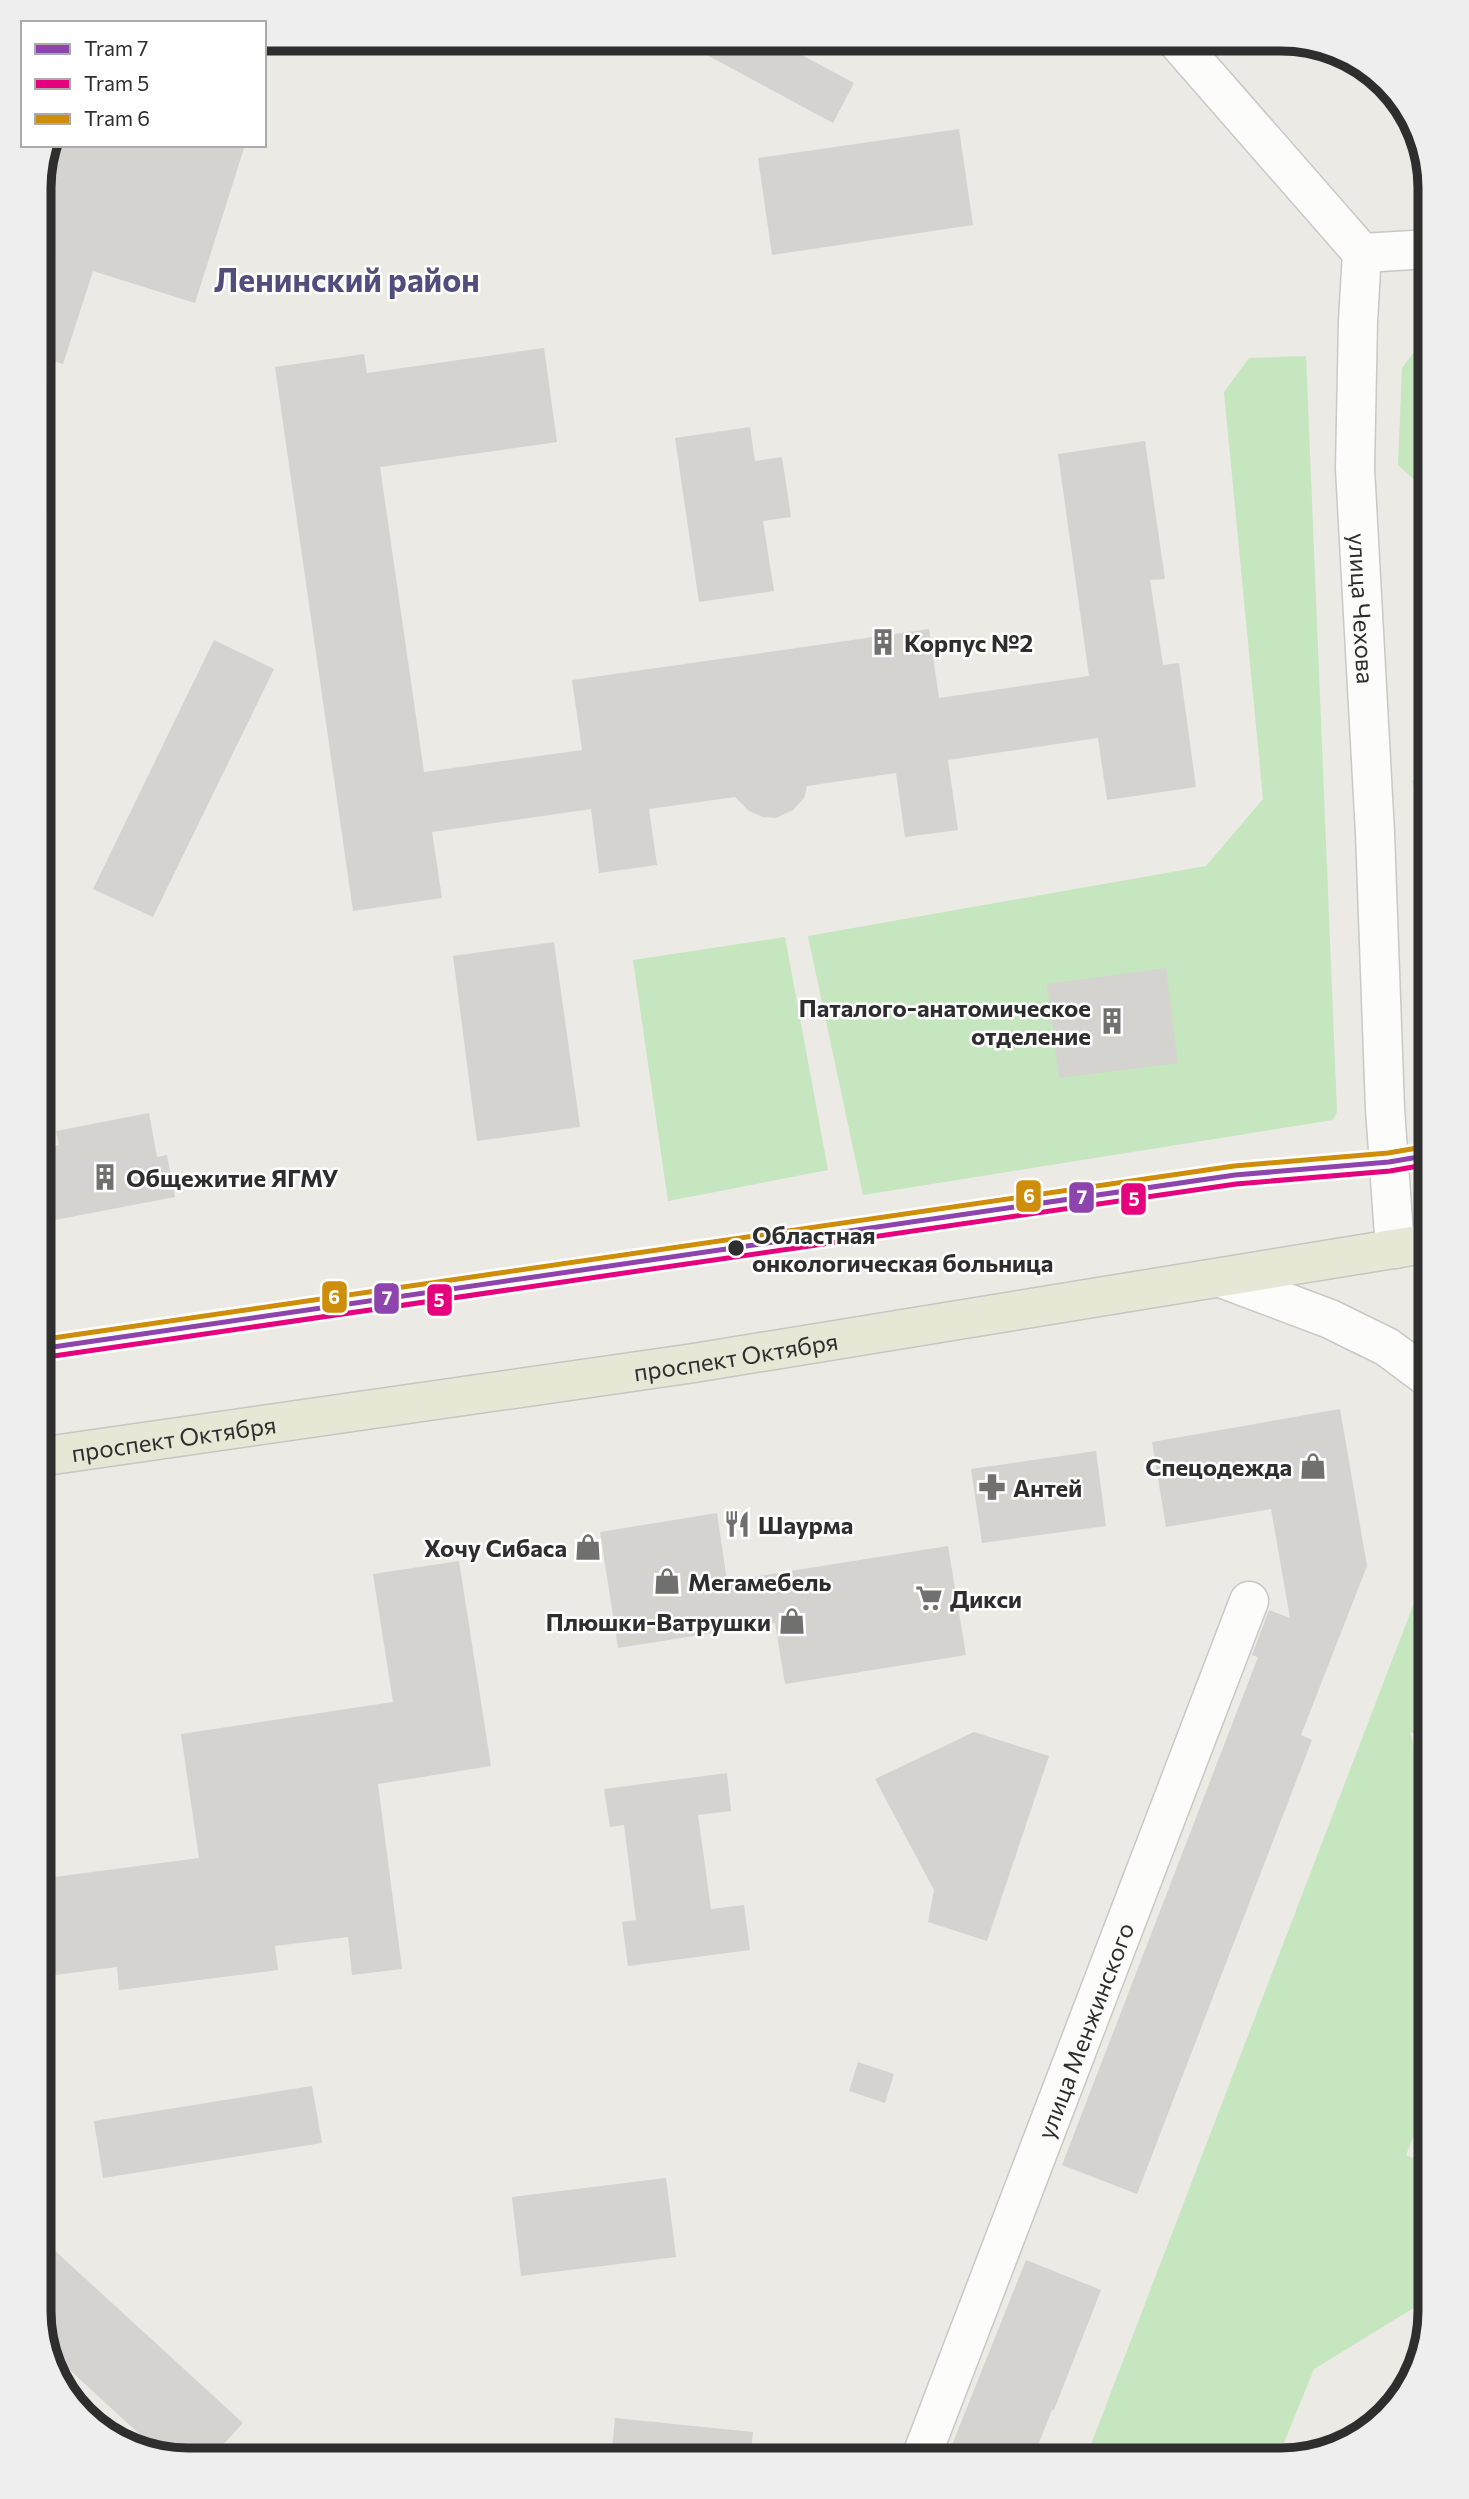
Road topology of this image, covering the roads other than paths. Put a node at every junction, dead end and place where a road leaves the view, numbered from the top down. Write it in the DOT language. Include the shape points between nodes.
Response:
graph roads {
  1 [pos="1185,51"];
  2 [pos="1418,250"];
  3 [pos="1362,253"];
  4 [pos="1413,1246"];
  5 [pos="1222,1278"];
  6 [pos="1418,1370"];
  7 [pos="51,1455"];
  8 [pos="1249,1601"];
  9 [pos="924,2448"];
  1 -- 3 [label="street"];
  2 -- 3 [label="street"];
  3 -- 4 [label="street, улица Чехова" via="1354,468 1385,1109"];
  4 -- 5 [label="main road, проспект Октября"];
  5 -- 6 [label="street" via="1364,1336"];
  5 -- 7 [label="main road, проспект Октября" via="694,1363"];
  8 -- 9 [label="street, улица Менжинского"];
}
